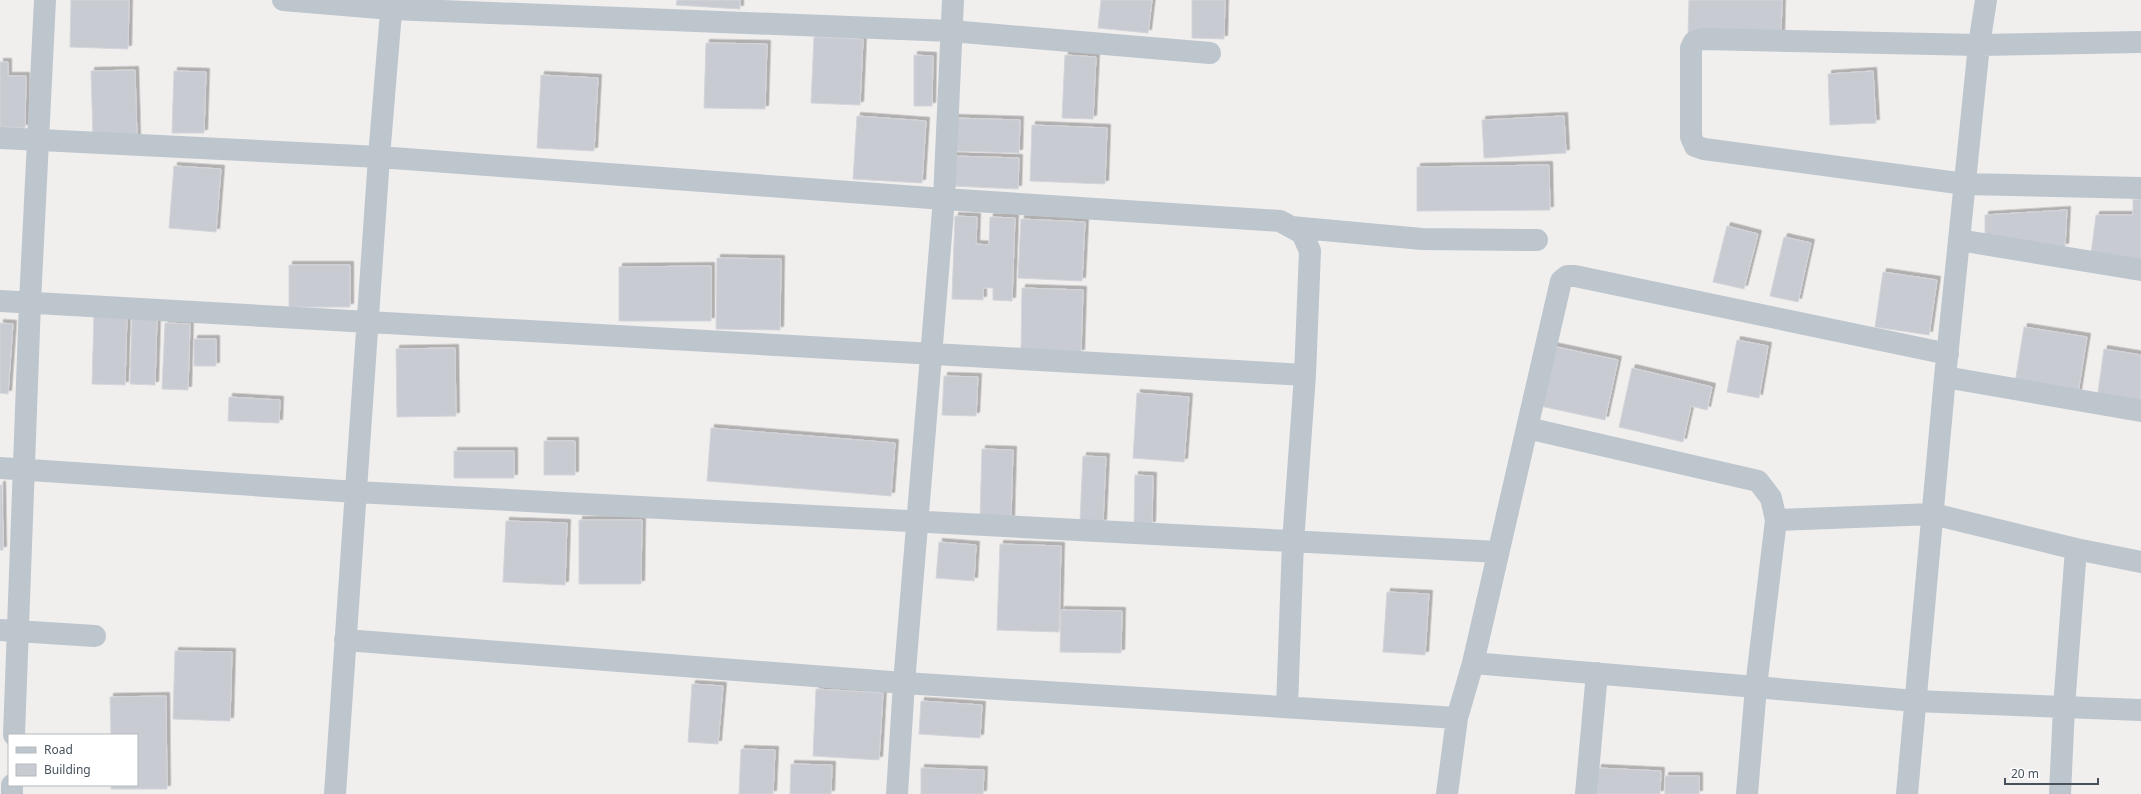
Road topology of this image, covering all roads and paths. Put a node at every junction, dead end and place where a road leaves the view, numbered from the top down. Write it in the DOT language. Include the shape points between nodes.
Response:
graph roads {
  1 [pos="45,0"];
  2 [pos="283,0"];
  3 [pos="953,0"];
  4 [pos="1986,0"];
  5 [pos="391,4"];
  6 [pos="951,31"];
  7 [pos="2141,42"];
  8 [pos="1979,45"];
  9 [pos="1210,53"];
  10 [pos="0,138"];
  11 [pos="38,139"];
  12 [pos="379,156"];
  13 [pos="1965,184"];
  14 [pos="2141,188"];
  15 [pos="944,200"];
  16 [pos="1291,227"];
  17 [pos="1536,240"];
  18 [pos="1959,240"];
  19 [pos="2141,270"];
  20 [pos="0,301"];
  21 [pos="30,302"];
  22 [pos="368,322"];
  23 [pos="930,354"];
  24 [pos="1948,354"];
  25 [pos="1305,375"];
  26 [pos="1945,377"];
  27 [pos="2141,411"];
  28 [pos="1527,428"];
  29 [pos="0,468"];
  30 [pos="24,469"];
  31 [pos="356,492"];
  32 [pos="1933,514"];
  33 [pos="1776,520"];
  34 [pos="917,521"];
  35 [pos="1292,542"];
  36 [pos="2076,549"];
  37 [pos="1498,552"];
  38 [pos="2141,562"];
  39 [pos="8,630"];
  40 [pos="95,636"];
  41 [pos="345,640"];
  42 [pos="1473,663"];
  43 [pos="1597,673"];
  44 [pos="904,683"];
  45 [pos="1756,687"];
  46 [pos="1915,701"];
  47 [pos="1287,707"];
  48 [pos="2064,707"];
  49 [pos="2141,710"];
  50 [pos="1457,718"];
  51 [pos="14,734"];
  52 [pos="335,794"];
  53 [pos="897,794"];
  54 [pos="1447,794"];
  55 [pos="1586,794"];
  56 [pos="1747,794"];
  57 [pos="1907,794"];
  58 [pos="2060,794"];
  1 -- 11 [label="street"];
  2 -- 5 [label="street"];
  3 -- 6 [label="street"];
  4 -- 8 [label="street"];
  5 -- 6 [label="street"];
  5 -- 12 [label="street"];
  6 -- 9 [label="street"];
  6 -- 15 [label="street"];
  7 -- 8 [label="street"];
  8 -- 13 [label="street"];
  8 -- 13 [label="street" via="1702,39 1694,42 1691,48 1691,137 1695,146"];
  10 -- 11 [label="street"];
  11 -- 12 [label="street"];
  11 -- 21 [label="street"];
  12 -- 15 [label="street"];
  12 -- 22 [label="street"];
  13 -- 14 [label="street"];
  13 -- 18 [label="street"];
  15 -- 16 [label="street" via="1280,221"];
  15 -- 23 [label="street"];
  16 -- 17 [label="street" via="1422,239"];
  16 -- 25 [label="street" via="1302,233 1310,251"];
  18 -- 19 [label="street"];
  18 -- 24 [label="street"];
  20 -- 21 [label="street"];
  21 -- 22 [label="street"];
  21 -- 30 [label="street"];
  22 -- 23 [label="street"];
  22 -- 31 [label="street"];
  23 -- 25 [label="street"];
  23 -- 34 [label="street"];
  24 -- 26 [label="street"];
  24 -- 28 [label="street" via="1567,276 1561,281"];
  25 -- 35 [label="street"];
  26 -- 27 [label="street"];
  26 -- 32 [label="street"];
  28 -- 33 [label="street" via="1758,481 1771,498"];
  28 -- 37 [label="street"];
  29 -- 30 [label="street"];
  30 -- 31 [label="street"];
  30 -- 39 [label="street"];
  31 -- 34 [label="street"];
  31 -- 41 [label="street"];
  32 -- 33 [label="street"];
  32 -- 36 [label="street"];
  32 -- 46 [label="street"];
  33 -- 45 [label="street"];
  34 -- 35 [label="street"];
  34 -- 44 [label="street"];
  35 -- 37 [label="street"];
  35 -- 47 [label="street"];
  36 -- 38 [label="street"];
  36 -- 48 [label="street"];
  37 -- 42 [label="street"];
  39 -- 40 [label="street"];
  39 -- 51 [label="street"];
  41 -- 44 [label="street"];
  41 -- 52 [label="street"];
  42 -- 43 [label="street"];
  42 -- 50 [label="street"];
  43 -- 45 [label="street"];
  43 -- 55 [label="street"];
  44 -- 47 [label="street"];
  44 -- 53 [label="street"];
  45 -- 46 [label="street"];
  45 -- 56 [label="street"];
  46 -- 48 [label="street"];
  46 -- 57 [label="street"];
  47 -- 50 [label="street"];
  48 -- 49 [label="street"];
  48 -- 58 [label="street"];
  50 -- 54 [label="street"];
}
